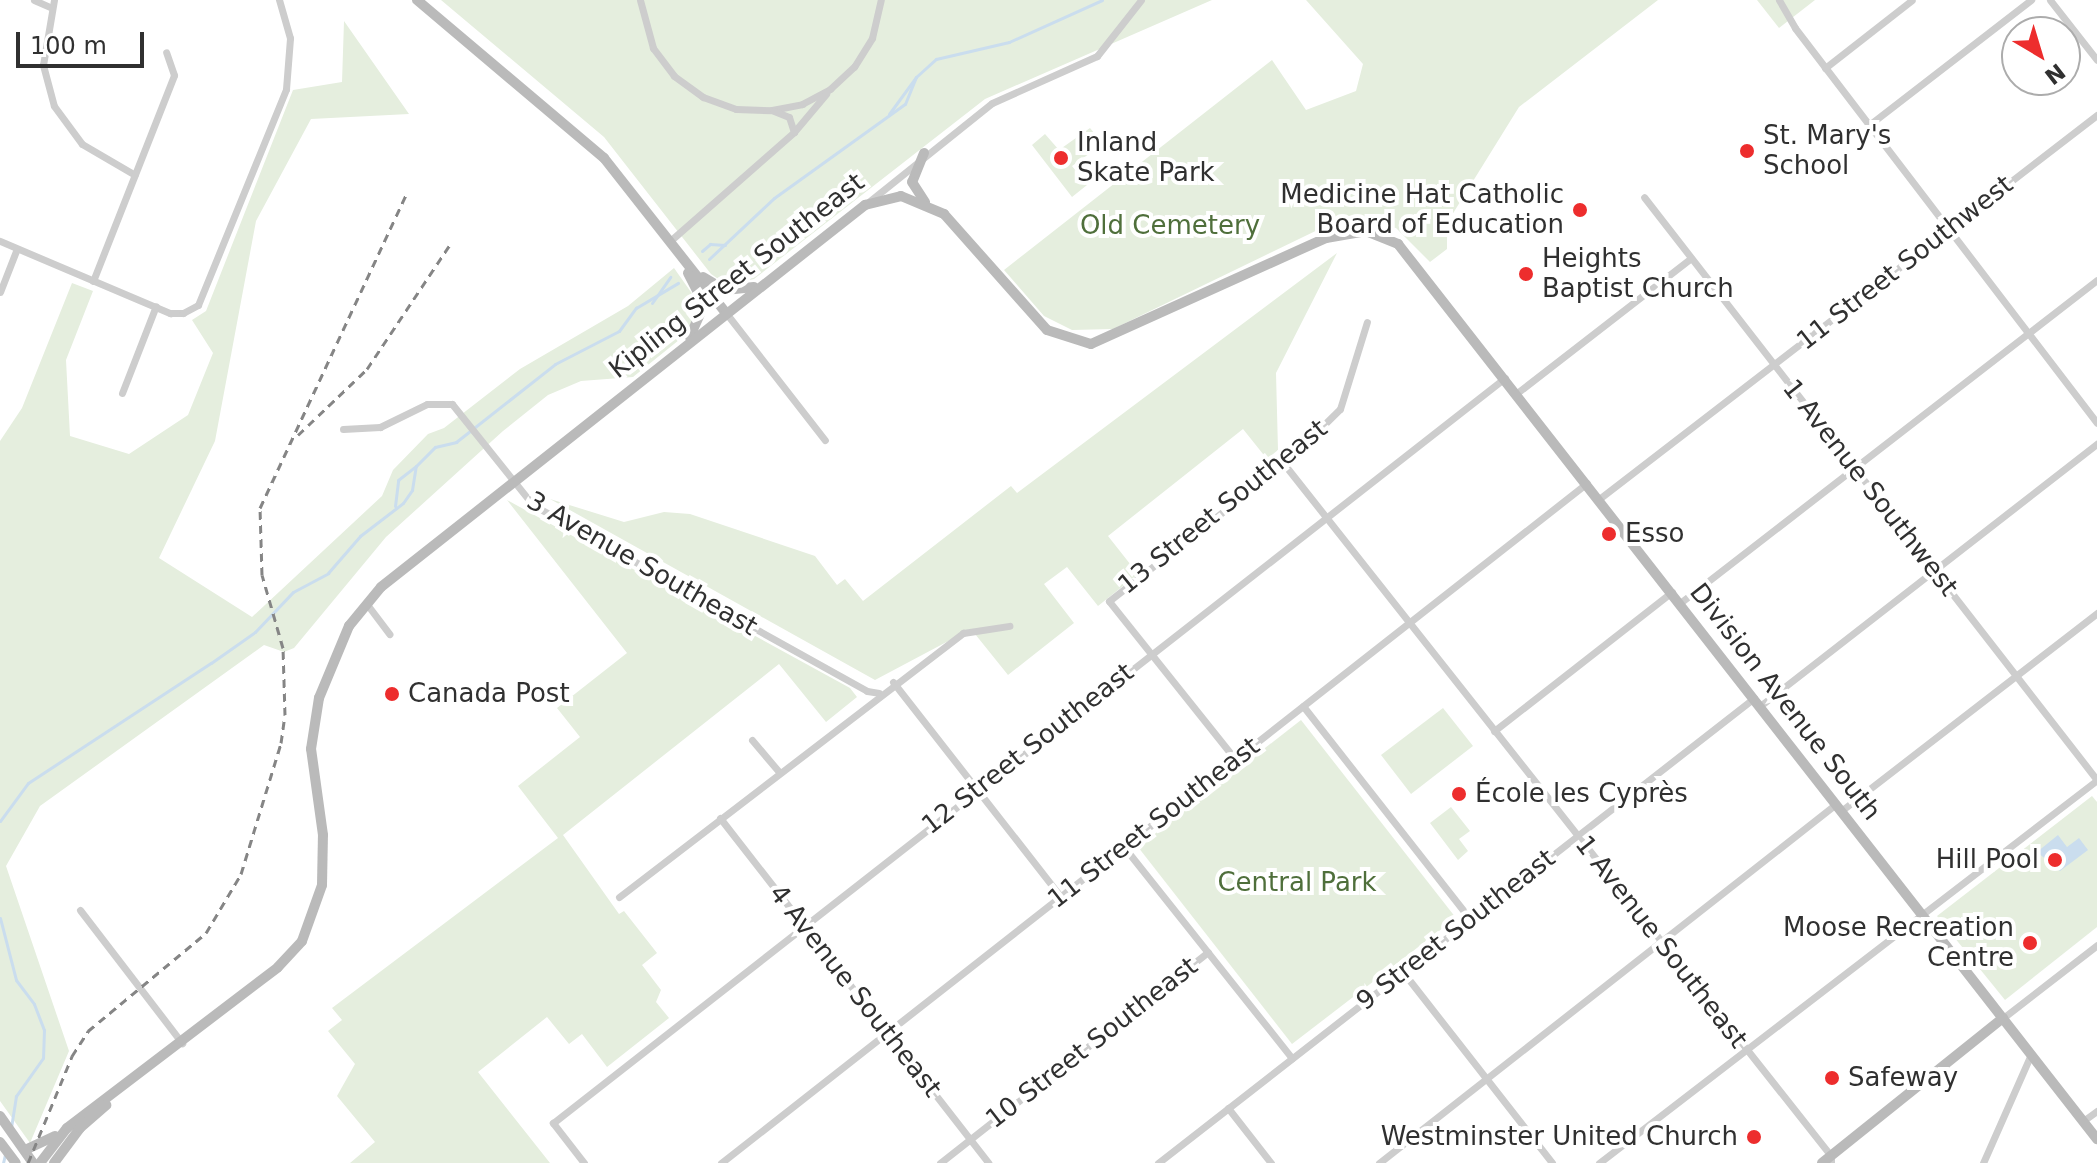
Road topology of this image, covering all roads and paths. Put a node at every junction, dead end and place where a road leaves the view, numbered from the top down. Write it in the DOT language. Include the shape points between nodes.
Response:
graph roads {
  1 [pos="34,0"];
  2 [pos="279,0"];
  3 [pos="417,0"];
  4 [pos="640,0"];
  5 [pos="881,0"];
  6 [pos="1141,0"];
  7 [pos="1779,0"];
  8 [pos="1912,0"];
  9 [pos="2031,0"];
  10 [pos="2050,0"];
  11 [pos="52,3"];
  12 [pos="166,52"];
  13 [pos="2097,60"];
  14 [pos="1825,68"];
  15 [pos="830,89"];
  16 [pos="772,110"];
  17 [pos="2097,115"];
  18 [pos="1869,125"];
  19 [pos="794,132"];
  20 [pos="924,153"];
  21 [pos="135,175"];
  22 [pos="1644,197"];
  23 [pos="925,202"];
  24 [pos="855,213"];
  25 [pos="1949,229"];
  26 [pos="0,241"];
  27 [pos="673,244"];
  28 [pos="16,251"];
  29 [pos="1691,258"];
  30 [pos="691,268"];
  31 [pos="2097,280"];
  32 [pos="93,281"];
  33 [pos="767,281"];
  34 [pos="0,292"];
  35 [pos="156,306"];
  36 [pos="726,313"];
  37 [pos="1367,322"];
  38 [pos="2028,333"];
  39 [pos="678,350"];
  40 [pos="1774,364"];
  41 [pos="1505,378"];
  42 [pos="122,393"];
  43 [pos="1517,393"];
  44 [pos="2097,423"];
  45 [pos="343,429"];
  46 [pos="825,440"];
  47 [pos="2097,444"];
  48 [pos="1284,464"];
  49 [pos="1854,468"];
  50 [pos="509,481"];
  51 [pos="1587,483"];
  52 [pos="1599,499"];
  53 [pos="1327,518"];
  54 [pos="1934,571"];
  55 [pos="1672,592"];
  56 [pos="366,603"];
  57 [pos="1680,603"];
  58 [pos="2097,613"];
  59 [pos="1409,623"];
  60 [pos="1009,626"];
  61 [pos="389,634"];
  62 [pos="1150,653"];
  63 [pos="2016,675"];
  64 [pos="893,682"];
  65 [pos="879,693"];
  66 [pos="1757,702"];
  67 [pos="1303,706"];
  68 [pos="1494,731"];
  69 [pos="752,740"];
  70 [pos="1235,759"];
  71 [pos="779,772"];
  72 [pos="2097,780"];
  73 [pos="977,789"];
  74 [pos="1838,808"];
  75 [pos="720,818"];
  76 [pos="1577,836"];
  77 [pos="1124,847"];
  78 [pos="1060,896"];
  79 [pos="619,897"];
  80 [pos="80,910"];
  81 [pos="1922,915"];
  82 [pos="1470,919"];
  83 [pos="804,926"];
  84 [pos="1660,942"];
  85 [pos="2097,945"];
  86 [pos="1208,952"];
  87 [pos="1403,972"];
  88 [pos="2003,1018"];
  89 [pos="887,1032"];
  90 [pos="182,1043"];
  91 [pos="1745,1049"];
  92 [pos="2031,1054"];
  93 [pos="1292,1058"];
  94 [pos="1486,1079"];
  95 [pos="119,1092"];
  96 [pos="1228,1108"];
  97 [pos="2097,1111"];
  98 [pos="0,1116"];
  99 [pos="2083,1121"];
  100 [pos="67,1128"];
  101 [pos="970,1139"];
  102 [pos="2097,1139"];
  103 [pos="0,1142"];
  104 [pos="25,1150"];
  105 [pos="1828,1161"];
  106 [pos="16,1163"];
  107 [pos="33,1163"];
  108 [pos="40,1163"];
  109 [pos="54,1163"];
  110 [pos="584,1163"];
  111 [pos="721,1163"];
  112 [pos="940,1163"];
  113 [pos="989,1163"];
  114 [pos="1158,1163"];
  115 [pos="1271,1163"];
  116 [pos="1379,1163"];
  117 [pos="1552,1163"];
  118 [pos="1599,1163"];
  119 [pos="1983,1163"];
  1 -- 11 [label="street"];
  2 -- 35 [label="street" via="290,38 286,89 202,301 177,314"];
  3 -- 27 [label="street" via="589,143"];
  4 -- 16 [label="street" via="653,48 674,76 703,97 736,109"];
  5 -- 15 [label="street" via="872,38 854,67"];
  6 -- 20 [label="street, Kipling Street Southeast" via="1097,56 992,103"];
  7 -- 14 [label="street"];
  8 -- 14 [label="street"];
  9 -- 18 [label="street"];
  10 -- 13 [label="street"];
  11 -- 21 [label="street" via="43,65 54,106 82,144"];
  12 -- 21 [label="street" via="174,75"];
  14 -- 18 [label="street"];
  15 -- 16 [label="street" via="802,104"];
  15 -- 19 [label="street"];
  16 -- 19 [label="street" via="789,117"];
  17 -- 25 [label="street, 11 Street Southwest"];
  18 -- 25 [label="street"];
  19 -- 27 [label="street"];
  20 -- 23 [label="street" via="912,182"];
  20 -- 24 [label="street, Kipling Street Southeast"];
  21 -- 32 [label="street"];
  22 -- 29 [label="street, 1 Avenue Southwest"];
  23 -- 24 [label="street" via="893,197"];
  23 -- 41 [label="street, Division Avenue South" via="953,223 1047,330 1091,344 1326,238 1366,231 1407,251"];
  24 -- 33 [label="street, Kipling Street Southeast"];
  25 -- 38 [label="street"];
  25 -- 40 [label="street, 11 Street Southwest"];
  26 -- 28 [label="street"];
  27 -- 30 [label="street"];
  27 -- 39 [label="street" via="704,305 700,323"];
  28 -- 32 [label="street"];
  28 -- 34 [label="street"];
  29 -- 40 [label="street, 1 Avenue Southwest"];
  29 -- 43 [label="street"];
  30 -- 33 [label="street" via="725,290 740,291"];
  30 -- 36 [label="street"];
  31 -- 38 [label="street"];
  32 -- 35 [label="street"];
  33 -- 36 [label="street, Kipling Street Southeast"];
  35 -- 42 [label="street"];
  36 -- 39 [label="street, Kipling Street Southeast"];
  36 -- 46 [label="street"];
  37 -- 48 [label="street, 13 Street Southeast" via="1340,409"];
  38 -- 44 [label="street"];
  38 -- 49 [label="street"];
  39 -- 50 [label="street, Kipling Street Southeast"];
  40 -- 49 [label="street, 1 Avenue Southwest"];
  40 -- 52 [label="street, 11 Street Southwest"];
  41 -- 43 [label="street, Division Avenue South"];
  41 -- 53 [label="street, 12 Street Southeast"];
  43 -- 51 [label="street, Division Avenue South"];
  45 -- 50 [label="street, 3 Avenue Southeast" via="380,427 427,404 452,404"];
  47 -- 54 [label="street, 9 Street Southeast"];
  48 -- 53 [label="street, 1 Avenue Southeast"];
  48 -- 62 [label="street, 13 Street Southeast" via="1109,601"];
  49 -- 54 [label="street, 1 Avenue Southwest"];
  49 -- 57 [label="street"];
  50 -- 56 [label="street, Kipling Street Southeast" via="398,570"];
  50 -- 65 [label="street, 3 Avenue Southeast" via="533,505 582,535"];
  51 -- 52 [label="street, Division Avenue South"];
  51 -- 59 [label="street, 11 Street Southeast"];
  52 -- 55 [label="street, Division Avenue South"];
  53 -- 59 [label="street, 1 Avenue Southeast"];
  53 -- 62 [label="street, 12 Street Southeast"];
  54 -- 63 [label="street, 1 Avenue Southwest"];
  54 -- 66 [label="street, 9 Street Southeast"];
  55 -- 57 [label="street, Division Avenue South"];
  55 -- 68 [label="street"];
  56 -- 61 [label="street"];
  56 -- 90 [label="street, Kipling Street Southeast" via="335,651 314,721 311,749 324,860 311,923 292,955"];
  57 -- 66 [label="street, Division Avenue South"];
  58 -- 63 [label="street"];
  59 -- 67 [label="street, 11 Street Southeast"];
  59 -- 68 [label="street, 1 Avenue Southeast"];
  60 -- 64 [label="street" via="963,633"];
  62 -- 70 [label="street"];
  62 -- 73 [label="street, 12 Street Southeast"];
  63 -- 72 [label="street, 1 Avenue Southwest"];
  63 -- 74 [label="street"];
  64 -- 65 [label="street"];
  64 -- 73 [label="street"];
  65 -- 71 [label="street"];
  66 -- 74 [label="street, Division Avenue South"];
  66 -- 76 [label="street, 9 Street Southeast"];
  67 -- 70 [label="street, 11 Street Southeast"];
  67 -- 82 [label="street"];
  68 -- 76 [label="street, 1 Avenue Southeast"];
  69 -- 71 [label="street"];
  70 -- 77 [label="street, 11 Street Southeast"];
  71 -- 75 [label="street"];
  72 -- 81 [label="street"];
  73 -- 78 [label="street"];
  73 -- 83 [label="street, 12 Street Southeast"];
  74 -- 81 [label="street, Division Avenue South"];
  74 -- 84 [label="street"];
  75 -- 79 [label="street"];
  75 -- 83 [label="street, 4 Avenue Southeast"];
  76 -- 82 [label="street, 9 Street Southeast"];
  76 -- 84 [label="street, 1 Avenue Southeast"];
  77 -- 78 [label="street, 11 Street Southeast"];
  77 -- 86 [label="street"];
  78 -- 89 [label="street, 11 Street Southeast"];
  80 -- 90 [label="street"];
  81 -- 88 [label="street, Division Avenue South"];
  81 -- 91 [label="street"];
  82 -- 87 [label="street, 9 Street Southeast"];
  83 -- 89 [label="street, 4 Avenue Southeast"];
  83 -- 110 [label="street, 12 Street Southeast" via="553,1123"];
  84 -- 91 [label="street, 1 Avenue Southeast"];
  84 -- 94 [label="street"];
  85 -- 88 [label="street"];
  86 -- 93 [label="street"];
  86 -- 101 [label="street, 10 Street Southeast"];
  87 -- 93 [label="street, 9 Street Southeast"];
  87 -- 94 [label="street"];
  88 -- 92 [label="street, Division Avenue South"];
  88 -- 105 [label="street"];
  89 -- 101 [label="street, 4 Avenue Southeast"];
  89 -- 111 [label="street, 11 Street Southeast"];
  90 -- 95 [label="street, Kipling Street Southeast"];
  91 -- 105 [label="street, 1 Avenue Southeast"];
  91 -- 118 [label="street"];
  92 -- 99 [label="street, Division Avenue South"];
  92 -- 119 [label="street"];
  93 -- 96 [label="street, 9 Street Southeast"];
  94 -- 116 [label="street"];
  94 -- 117 [label="street"];
  95 -- 100 [label="street"];
  95 -- 109 [label="street" via="80,1128"];
  96 -- 114 [label="street, 9 Street Southeast"];
  96 -- 115 [label="street"];
  97 -- 99 [label="street"];
  98 -- 104 [label="street"];
  99 -- 102 [label="street, Division Avenue South"];
  100 -- 104 [label="street"];
  100 -- 108 [label="street"];
  101 -- 112 [label="street, 10 Street Southeast"];
  101 -- 113 [label="street, 4 Avenue Southeast"];
  103 -- 106 [label="street"];
  104 -- 107 [label="street"];
}
